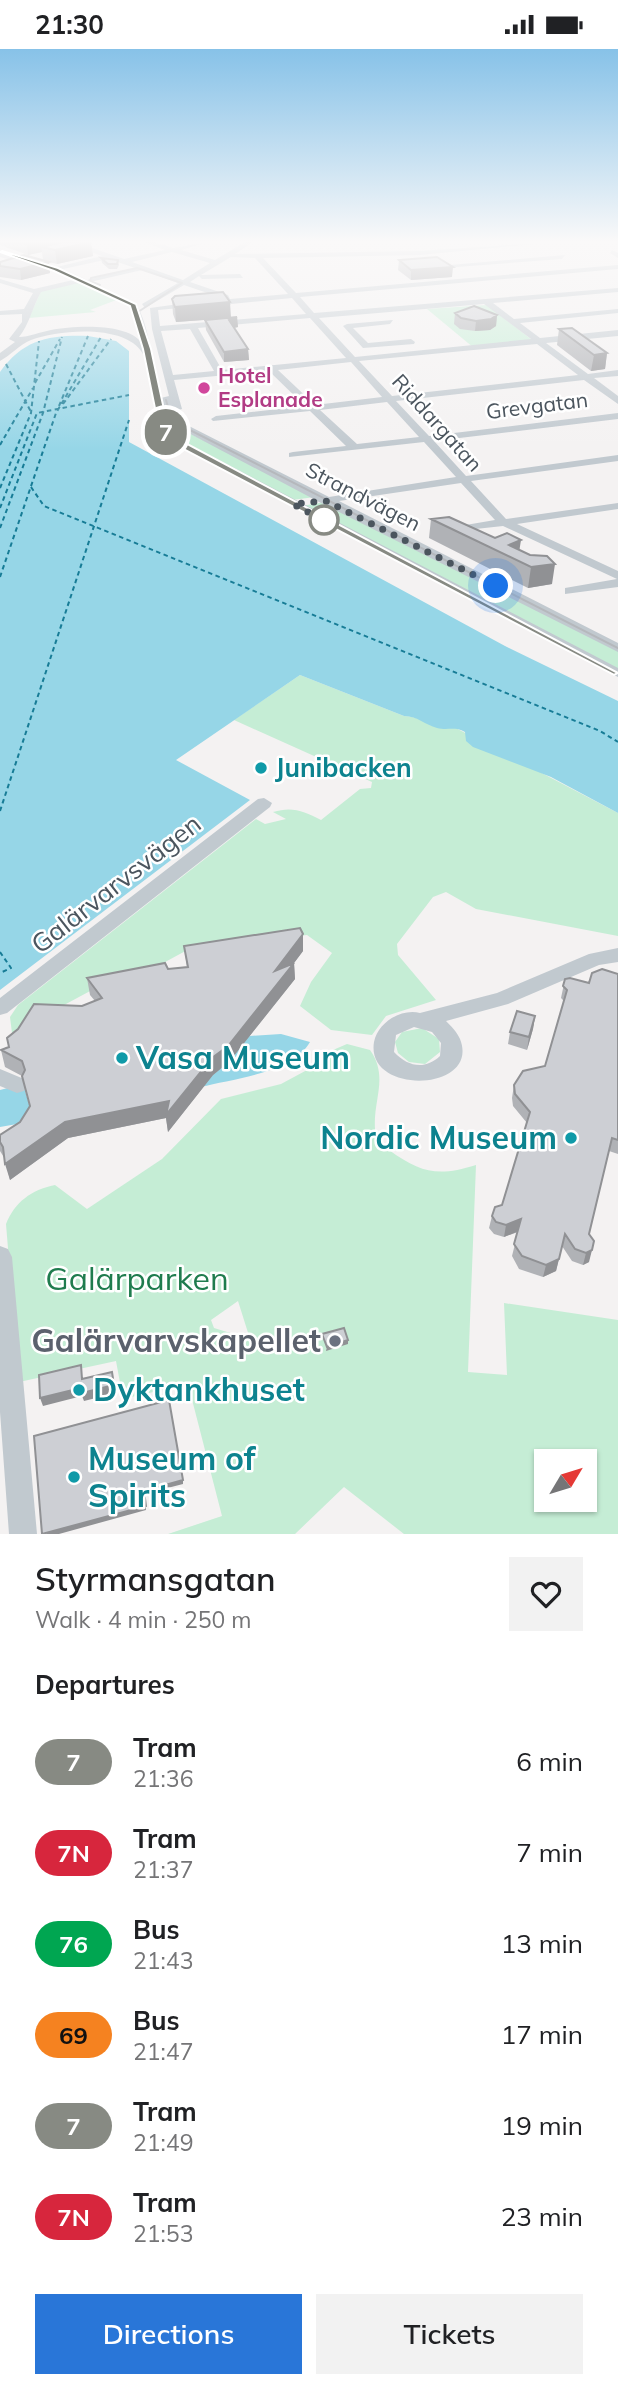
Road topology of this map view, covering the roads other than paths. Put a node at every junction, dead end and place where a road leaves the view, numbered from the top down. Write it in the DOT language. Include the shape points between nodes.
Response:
graph roads {
  1 [pos="28,311"];
  2 [pos="138,311"];
  3 [pos="138,311"];
  4 [pos="157,311"];
  5 [pos="233,311"];
  6 [pos="309,311"];
  7 [pos="372,311"];
  8 [pos="500,311"];
  9 [pos="615,311"];
  10 [pos="0,313"];
  11 [pos="26,316"];
  12 [pos="313,316"];
  13 [pos="514,321"];
  14 [pos="390,322"];
  15 [pos="240,323"];
  16 [pos="195,328"];
  17 [pos="53,332"];
  18 [pos="141,332"];
  19 [pos="618,333"];
  20 [pos="356,335"];
  21 [pos="334,338"];
  22 [pos="19,340"];
  23 [pos="411,342"];
  24 [pos="541,342"];
  25 [pos="0,356"];
  26 [pos="354,361"];
  27 [pos="272,369"];
  28 [pos="618,373"];
  29 [pos="220,374"];
  30 [pos="586,377"];
  31 [pos="168,378"];
  32 [pos="389,398"];
  33 [pos="618,401"];
  34 [pos="312,407"];
  35 [pos="618,416"];
  36 [pos="216,419"];
  37 [pos="426,439"];
  38 [pos="355,448"];
  39 [pos="293,456"];
  40 [pos="618,458"];
  41 [pos="236,478"];
  42 [pos="463,480"];
  43 [pos="331,499"];
  44 [pos="293,504"];
  45 [pos="618,506"];
  46 [pos="503,522"];
  47 [pos="439,532"];
  48 [pos="618,576"];
  49 [pos="618,583"];
  50 [pos="569,591"];
  51 [pos="618,646"];
  52 [pos="618,674"];
  53 [pos="264,803"];
  54 [pos="618,955"];
  55 [pos="0,1008"];
  56 [pos="455,1011"];
  57 [pos="423,1020"];
  58 [pos="446,1032"];
  59 [pos="0,1257"];
  60 [pos="23,1534"];
  1 -- 11 [label="street"];
  2 -- 18 [label="street"];
  3 -- 18 [label="street"];
  4 -- 18 [label="street"];
  5 -- 15 [label="street"];
  6 -- 12 [label="street, Riddargatan"];
  7 -- 12 [label="street"];
  8 -- 13 [label="street"];
  9 -- 13 [label="street"];
  10 -- 11 [label="street"];
  11 -- 22 [label="street" via="13,339"];
  12 -- 15 [label="street"];
  12 -- 21 [label="street, Riddargatan"];
  13 -- 24 [label="street"];
  14 -- 20 [label="street" via="347,326"];
  15 -- 16 [label="street"];
  16 -- 18 [label="street"];
  16 -- 29 [label="street"];
  17 -- 18 [label="street"];
  17 -- 18 [label="street"];
  17 -- 22 [label="street"];
  18 -- 31 [label="street, Strandvägen"];
  18 -- 41 [label="street, Strandvägen" via="158,426 166,439"];
  18 -- 43 [label="street, Strandvägen" via="154,348 175,421"];
  18 -- 44 [label="street, Strandvägen" via="167,435"];
  19 -- 24 [label="street"];
  20 -- 21 [label="street"];
  20 -- 23 [label="street" via="366,346"];
  21 -- 26 [label="street, Riddargatan"];
  22 -- 25 [label="street"];
  24 -- 26 [label="street"];
  24 -- 30 [label="street"];
  26 -- 27 [label="street"];
  26 -- 32 [label="street, Riddargatan"];
  27 -- 29 [label="street"];
  27 -- 34 [label="street"];
  28 -- 30 [label="street"];
  29 -- 31 [label="street"];
  30 -- 32 [label="street"];
  30 -- 33 [label="street"];
  31 -- 43 [label="street, Strandvägen" via="184,423"];
  32 -- 34 [label="street"];
  32 -- 37 [label="street, Riddargatan"];
  34 -- 36 [label="street"];
  34 -- 38 [label="street"];
  35 -- 37 [label="street, Grevgatan"];
  37 -- 38 [label="street, Grevgatan"];
  37 -- 42 [label="street, Riddargatan"];
  38 -- 39 [label="street, Grevgatan"];
  40 -- 42 [label="street"];
  41 -- 44 [label="street, Strandvägen"];
  41 -- 52 [label="street, Strandvägen" via="280,505"];
  42 -- 43 [label="street"];
  42 -- 46 [label="street, Riddargatan"];
  43 -- 44 [label="street"];
  43 -- 51 [label="street, Strandvägen"];
  44 -- 52 [label="street, Strandvägen"];
  45 -- 46 [label="street"];
  46 -- 47 [label="street"];
  46 -- 48 [label="street, Riddargatan"];
  49 -- 50 [label="street"];
  53 -- 55 [label="street, Galärvarvsvägen"];
  54 -- 56 [label="street" via="596,959 501,999"];
  56 -- 57 [label="street"];
  56 -- 58 [label="street"];
  57 -- 58 [label="street"];
  57 -- 58 [label="street" via="395,1024 383,1038 385,1055 400,1070 422,1075 443,1067 452,1050"];
  59 -- 60 [label="street"];
}
